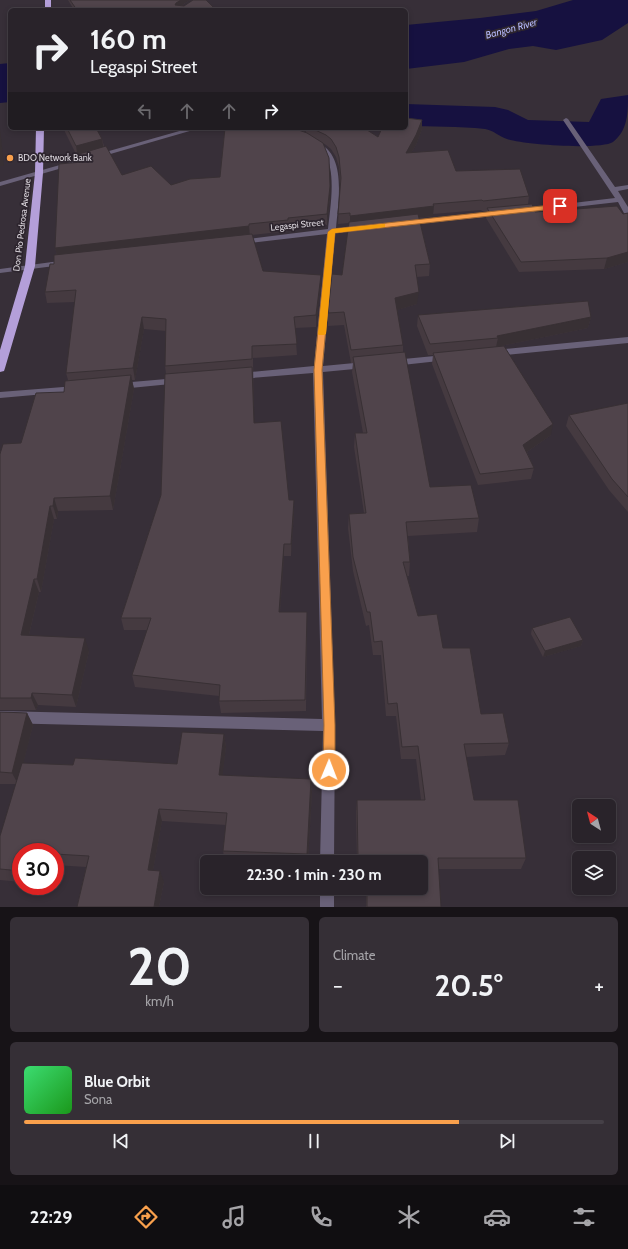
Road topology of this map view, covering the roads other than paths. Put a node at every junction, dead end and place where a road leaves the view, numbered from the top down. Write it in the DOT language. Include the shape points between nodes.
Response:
graph roads {
  1 [pos="566,120"];
  2 [pos="40,130"];
  3 [pos="190,130"];
  4 [pos="304,139"];
  5 [pos="39,173"];
  6 [pos="0,184"];
  7 [pos="628,187"];
  8 [pos="613,189"];
  9 [pos="619,200"];
  10 [pos="628,213"];
  11 [pos="402,224"];
  12 [pos="371,227"];
  13 [pos="332,232"];
  14 [pos="231,243"];
  15 [pos="76,260"];
  16 [pos="30,266"];
  17 [pos="0,271"];
  18 [pos="628,340"];
  19 [pos="485,354"];
  20 [pos="453,357"];
  21 [pos="0,368"];
  22 [pos="318,370"];
  23 [pos="230,377"];
  24 [pos="191,380"];
  25 [pos="111,386"];
  26 [pos="87,388"];
  27 [pos="0,395"];
  28 [pos="0,717"];
  29 [pos="329,725"];
  30 [pos="327,855"];
  31 [pos="327,895"];
  32 [pos="327,907"];
  1 -- 8 [label="street"];
  2 -- 5 [label="highway, Don Pio Pedrosa Avenue"];
  3 -- 5 [label="street"];
  4 -- 13 [label="street" via="327,151 334,168"];
  5 -- 6 [label="street"];
  5 -- 16 [label="highway, Don Pio Pedrosa Avenue"];
  7 -- 8 [label="street"];
  8 -- 9 [label="street"];
  9 -- 10 [label="street"];
  9 -- 11 [label="street"];
  12 -- 13 [label="street, Legaspi Street"];
  13 -- 14 [label="street, Legaspi Street"];
  13 -- 22 [label="street"];
  15 -- 16 [label="street"];
  16 -- 17 [label="street"];
  16 -- 21 [label="highway, Don Pio Pedrosa Avenue"];
  18 -- 19 [label="street"];
  20 -- 22 [label="street"];
  22 -- 23 [label="street"];
  22 -- 29 [label="street"];
  24 -- 25 [label="street"];
  26 -- 27 [label="street"];
  28 -- 29 [label="street"];
  29 -- 30 [label="street"];
  31 -- 32 [label="street"];
}
